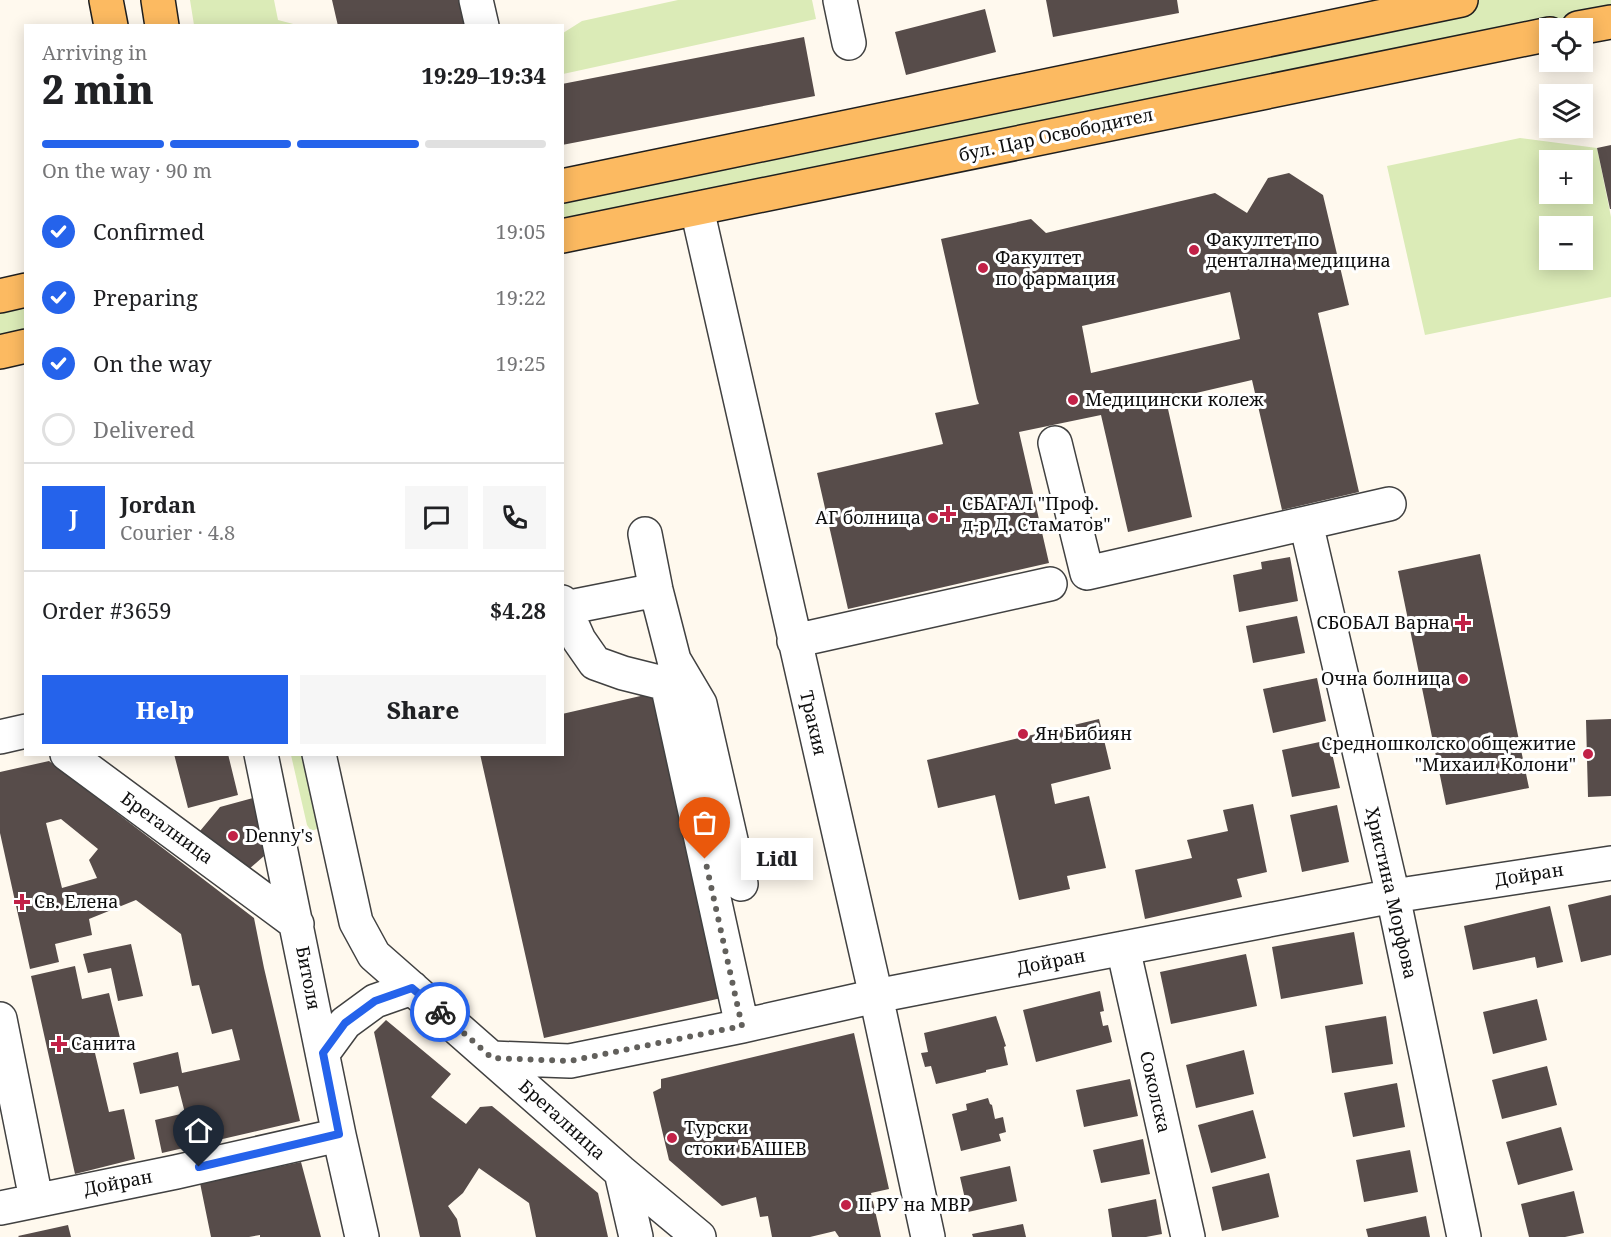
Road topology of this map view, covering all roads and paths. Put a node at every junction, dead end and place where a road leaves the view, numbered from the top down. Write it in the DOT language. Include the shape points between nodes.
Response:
graph roads {
  1 [pos="106,0"];
  2 [pos="158,0"];
  3 [pos="476,0"];
  4 [pos="840,0"];
  5 [pos="1461,0"];
  6 [pos="1611,22"];
  7 [pos="111,24"];
  8 [pos="162,24"];
  9 [pos="482,24"];
  10 [pos="1593,25"];
  11 [pos="1539,36"];
  12 [pos="849,43"];
  13 [pos="564,186"];
  14 [pos="697,209"];
  15 [pos="564,236"];
  16 [pos="24,290"];
  17 [pos="0,296"];
  18 [pos="24,346"];
  19 [pos="0,352"];
  20 [pos="1055,443"];
  21 [pos="1389,504"];
  22 [pos="645,534"];
  23 [pos="1309,536"];
  24 [pos="1050,584"];
  25 [pos="656,590"];
  26 [pos="564,605"];
  27 [pos="794,641"];
  28 [pos="24,731"];
  29 [pos="0,737"];
  30 [pos="70,756"];
  31 [pos="261,756"];
  32 [pos="319,756"];
  33 [pos="1611,863"];
  34 [pos="741,884"];
  35 [pos="1393,896"];
  36 [pos="297,924"];
  37 [pos="1123,948"];
  38 [pos="412,988"];
  39 [pos="876,996"];
  40 [pos="0,1019"];
  41 [pos="742,1026"];
  42 [pos="323,1053"];
  43 [pos="492,1058"];
  44 [pos="339,1134"];
  45 [pos="621,1172"];
  46 [pos="36,1199"];
  47 [pos="0,1208"];
  48 [pos="362,1237"];
  49 [pos="636,1237"];
  50 [pos="699,1237"];
  51 [pos="928,1237"];
  52 [pos="1188,1237"];
  53 [pos="1464,1237"];
  1 -- 7 [label="main road"];
  2 -- 8 [label="main road"];
  3 -- 9 [label="street"];
  4 -- 12 [label="street"];
  5 -- 13 [label="main road"];
  6 -- 10 [label="main road"];
  11 -- 14 [label="main road, бул. Цар Освободител"];
  14 -- 15 [label="main road, бул. Цар Освободител"];
  14 -- 27 [label="street, Тракия"];
  16 -- 17 [label="main road"];
  18 -- 19 [label="main road"];
  20 -- 23 [label="street" via="1088,573"];
  21 -- 23 [label="street"];
  22 -- 25 [label="street"];
  23 -- 35 [label="street, Христина Морфова"];
  24 -- 27 [label="street"];
  25 -- 26 [label="street"];
  25 -- 34 [label="street" via="674,660 700,704"];
  26 -- 41 [label="street" via="579,640 595,663 667,684"];
  27 -- 39 [label="street, Тракия"];
  28 -- 29 [label="street"];
  30 -- 36 [label="street, Брегалница"];
  31 -- 36 [label="street, Битоля"];
  32 -- 38 [label="street, Брегалница" via="356,922 374,955"];
  33 -- 35 [label="street, Дойран"];
  35 -- 37 [label="street, Дойран"];
  35 -- 53 [label="street, Христина Морфова"];
  36 -- 42 [label="street, Битоля"];
  37 -- 39 [label="street, Дойран"];
  37 -- 52 [label="street, Соколска"];
  38 -- 42 [label="street" via="375,1001 345,1023"];
  38 -- 43 [label="street, Брегалница"];
  39 -- 41 [label="street, Дойран"];
  39 -- 51 [label="street, Тракия"];
  40 -- 46 [label="street"];
  41 -- 43 [label="street, Дойран" via="570,1061"];
  42 -- 44 [label="street, Битоля"];
  43 -- 45 [label="street, Брегалница"];
  44 -- 46 [label="street, Дойран"];
  44 -- 48 [label="street, Битоля"];
  45 -- 49 [label="street"];
  45 -- 50 [label="street, Брегалница"];
  46 -- 47 [label="street, Дойран"];
}
